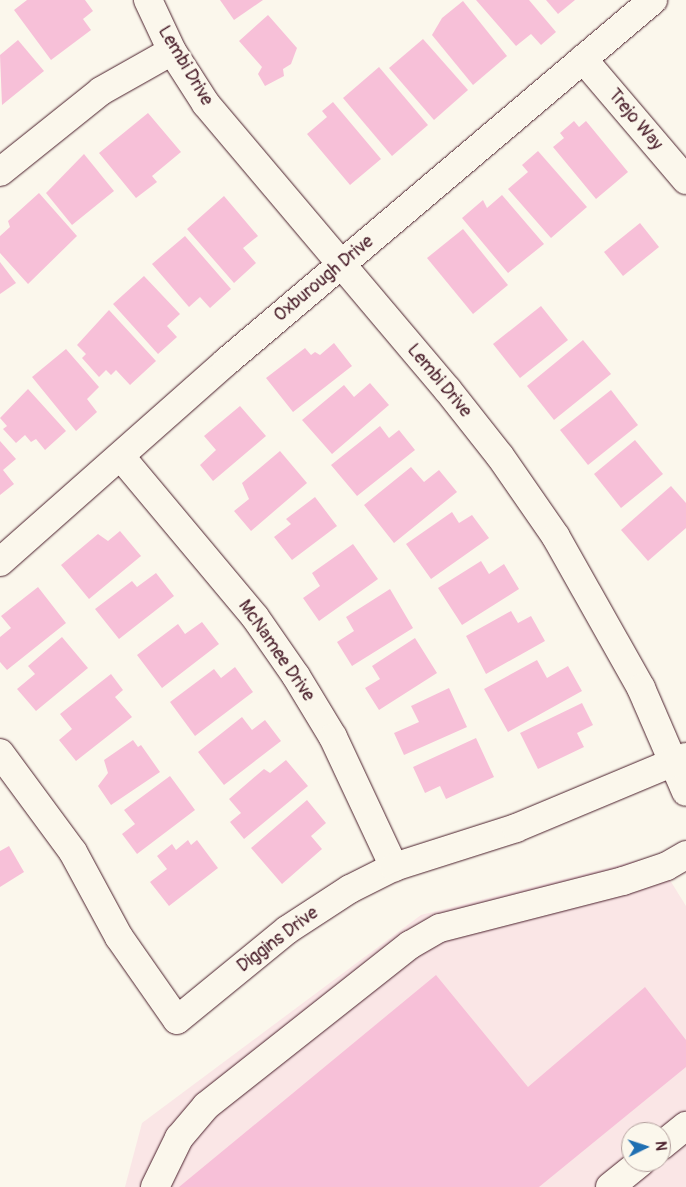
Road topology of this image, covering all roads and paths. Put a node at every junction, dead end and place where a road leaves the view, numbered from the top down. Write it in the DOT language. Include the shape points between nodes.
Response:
graph roads {
  1 [pos="148,0"];
  2 [pos="653,0"];
  3 [pos="172,51"];
  4 [pos="583,59"];
  5 [pos="0,172"];
  6 [pos="686,180"];
  7 [pos="341,264"];
  8 [pos="122,458"];
  9 [pos="0,562"];
  10 [pos="0,753"];
  11 [pos="680,760"];
  12 [pos="686,792"];
  13 [pos="686,855"];
  14 [pos="394,867"];
  15 [pos="686,1126"];
  16 [pos="671,1138"];
  17 [pos="629,1172"];
  18 [pos="155,1187"];
  19 [pos="610,1187"];
  1 -- 3 [label="street, Lembi Drive"];
  2 -- 4 [label="street, Oxburough Drive"];
  3 -- 5 [label="street" via="100,91"];
  3 -- 7 [label="street, Lembi Drive" via="206,104"];
  4 -- 6 [label="street, Trejo Way"];
  4 -- 7 [label="street, Oxburough Drive"];
  7 -- 8 [label="street, Oxburough Drive"];
  7 -- 11 [label="street, Lembi Drive" via="500,456 556,537"];
  8 -- 9 [label="street, Oxburough Drive"];
  8 -- 14 [label="street, McNamee Drive" via="255,617 296,676 337,745"];
  10 -- 14 [label="street, Diggins Drive" via="73,852 124,945 177,1020 307,916"];
  11 -- 12 [label="street, Lembi Drive"];
  11 -- 14 [label="street, Diggins Drive" via="516,828"];
  13 -- 18 [label="street" via="667,866 623,881 440,928 410,945 206,1106 179,1138"];
  15 -- 16 [label="street"];
  17 -- 19 [label="street"];
}
